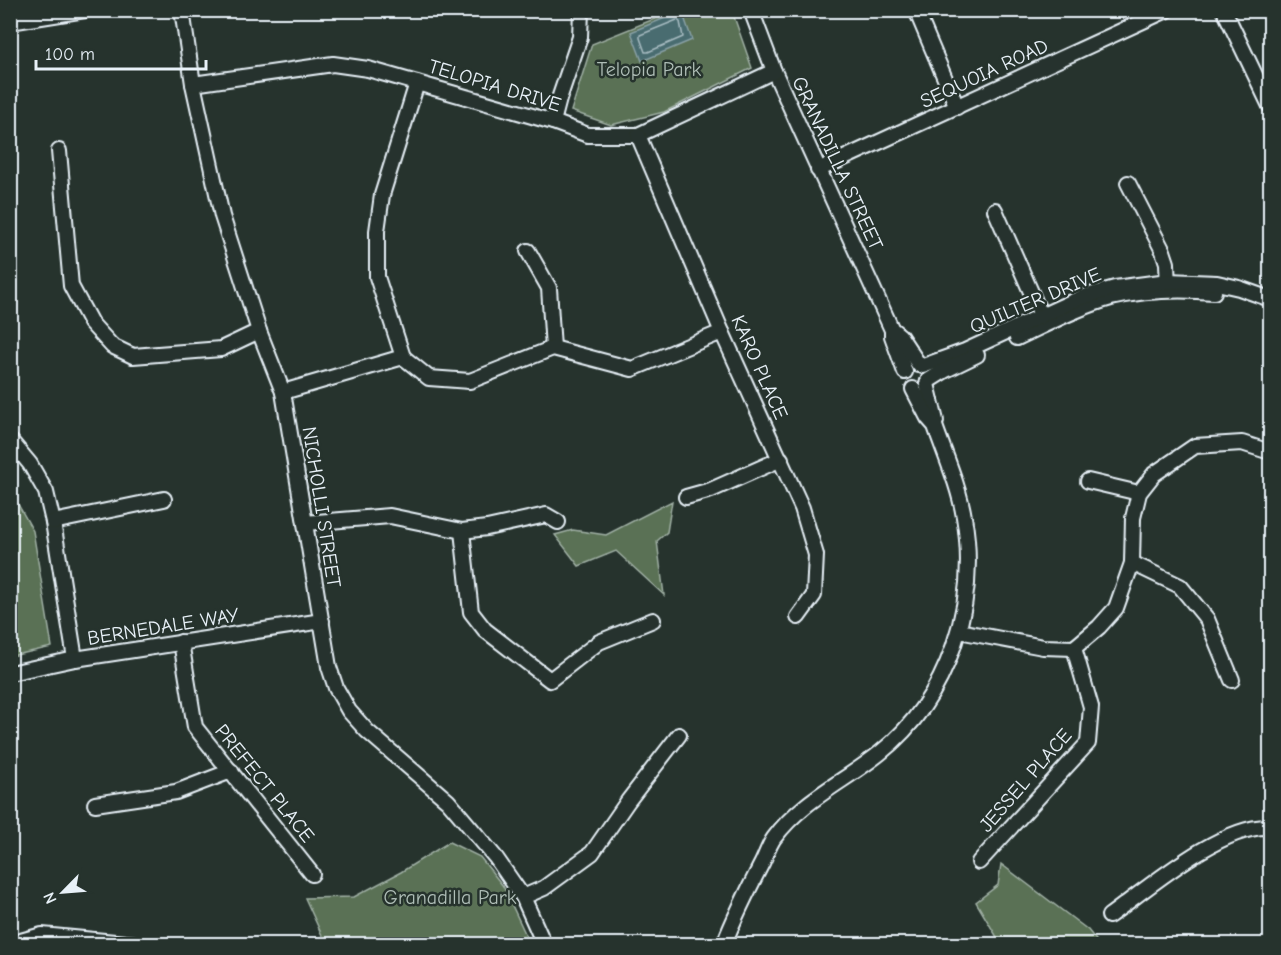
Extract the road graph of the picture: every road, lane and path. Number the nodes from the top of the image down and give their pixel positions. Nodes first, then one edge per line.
1 (85, 10) edge
2 (182, 10) edge
3 (581, 10) edge
4 (751, 10) edge
5 (916, 10) edge
6 (1167, 10) edge
7 (1224, 10) edge
8 (10, 22) edge
9 (774, 71) junction
10 (417, 82) junction
11 (193, 84) junction
12 (1270, 106) edge
13 (957, 107) junction
14 (553, 122) junction
15 (638, 135) junction
16 (59, 151) dead end
17 (818, 171) junction
18 (1128, 183) dead end
19 (995, 210) dead end
20 (528, 251) dead end
21 (1168, 286) junction
22 (1270, 299) edge
23 (1270, 308) edge
24 (1044, 320) junction
25 (892, 330) junction
26 (259, 331) junction
27 (722, 332) junction
28 (553, 348) junction
29 (403, 357) junction
30 (921, 365) junction
31 (905, 372) junction
32 (928, 382) junction
33 (913, 389) junction
34 (283, 392) junction
35 (935, 426) junction
36 (10, 440) edge
37 (1270, 452) edge
38 (781, 459) junction
39 (1088, 481) dead end
40 (1139, 493) junction
41 (686, 497) dead end
42 (164, 499) dead end
43 (53, 522) junction
44 (558, 522) dead end
45 (305, 524) junction
46 (462, 531) junction
47 (1132, 563) junction
48 (798, 617) dead end
49 (653, 620) dead end
50 (322, 621) junction
51 (959, 631) junction
52 (181, 642) junction
53 (1074, 648) junction
54 (75, 659) junction
55 (10, 673) edge
56 (1232, 680) dead end
57 (679, 735) dead end
58 (231, 771) junction
59 (95, 804) dead end
60 (1270, 827) edge
61 (979, 862) dead end
62 (312, 874) dead end
63 (523, 897) junction
64 (1109, 916) dead end
65 (10, 944) edge
66 (136, 945) edge
67 (544, 945) edge
68 (724, 945) edge

1 - 8 street
2 - 11 street, NICHOLLI STREET
3 - 14 street
4 - 9 street, GRANADILLA STREET
5 - 13 street
6 - 13 street, SEQUOIA ROAD
7 - 12 street
9 - 15 street, TELOPIA DRIVE
9 - 17 street, GRANADILLA STREET
10 - 11 street, TELOPIA DRIVE
10 - 14 street, TELOPIA DRIVE
10 - 29 street
11 - 26 street, NICHOLLI STREET
13 - 17 street, SEQUOIA ROAD
14 - 15 street, TELOPIA DRIVE
15 - 27 street, KARO PLACE
16 - 26 street
17 - 25 street, GRANADILLA STREET
18 - 21 street
19 - 24 street
20 - 28 street
21 - 22 street, QUILTER DRIVE
21 - 23 street, QUILTER DRIVE
21 - 24 street, QUILTER DRIVE
24 - 30 street, QUILTER DRIVE
24 - 32 street, QUILTER DRIVE
25 - 30 street, GRANADILLA STREET
25 - 31 street, GRANADILLA STREET
26 - 34 street, NICHOLLI STREET
27 - 28 street
27 - 38 street, KARO PLACE
28 - 29 street
29 - 34 street
30 - 31 street
30 - 32 street
31 - 33 street
32 - 33 street
32 - 35 street
33 - 35 street
34 - 45 street, NICHOLLI STREET
35 - 51 street
36 - 43 street
37 - 40 street
38 - 41 street
38 - 48 street, KARO PLACE
39 - 40 street
40 - 47 street
42 - 43 street
43 - 54 street
44 - 46 street
45 - 46 street
45 - 50 street, NICHOLLI STREET
46 - 49 street
47 - 53 street
47 - 56 street
50 - 52 street, BERNEDALE WAY
50 - 63 street, NICHOLLI STREET
51 - 53 street
51 - 68 street
52 - 54 street, BERNEDALE WAY
52 - 58 street, PREFECT PLACE
53 - 61 street, JESSEL PLACE
54 - 55 street, BERNEDALE WAY
57 - 63 street
58 - 59 street
58 - 62 street, PREFECT PLACE
60 - 64 street
63 - 67 street, NICHOLLI STREET
65 - 66 street

